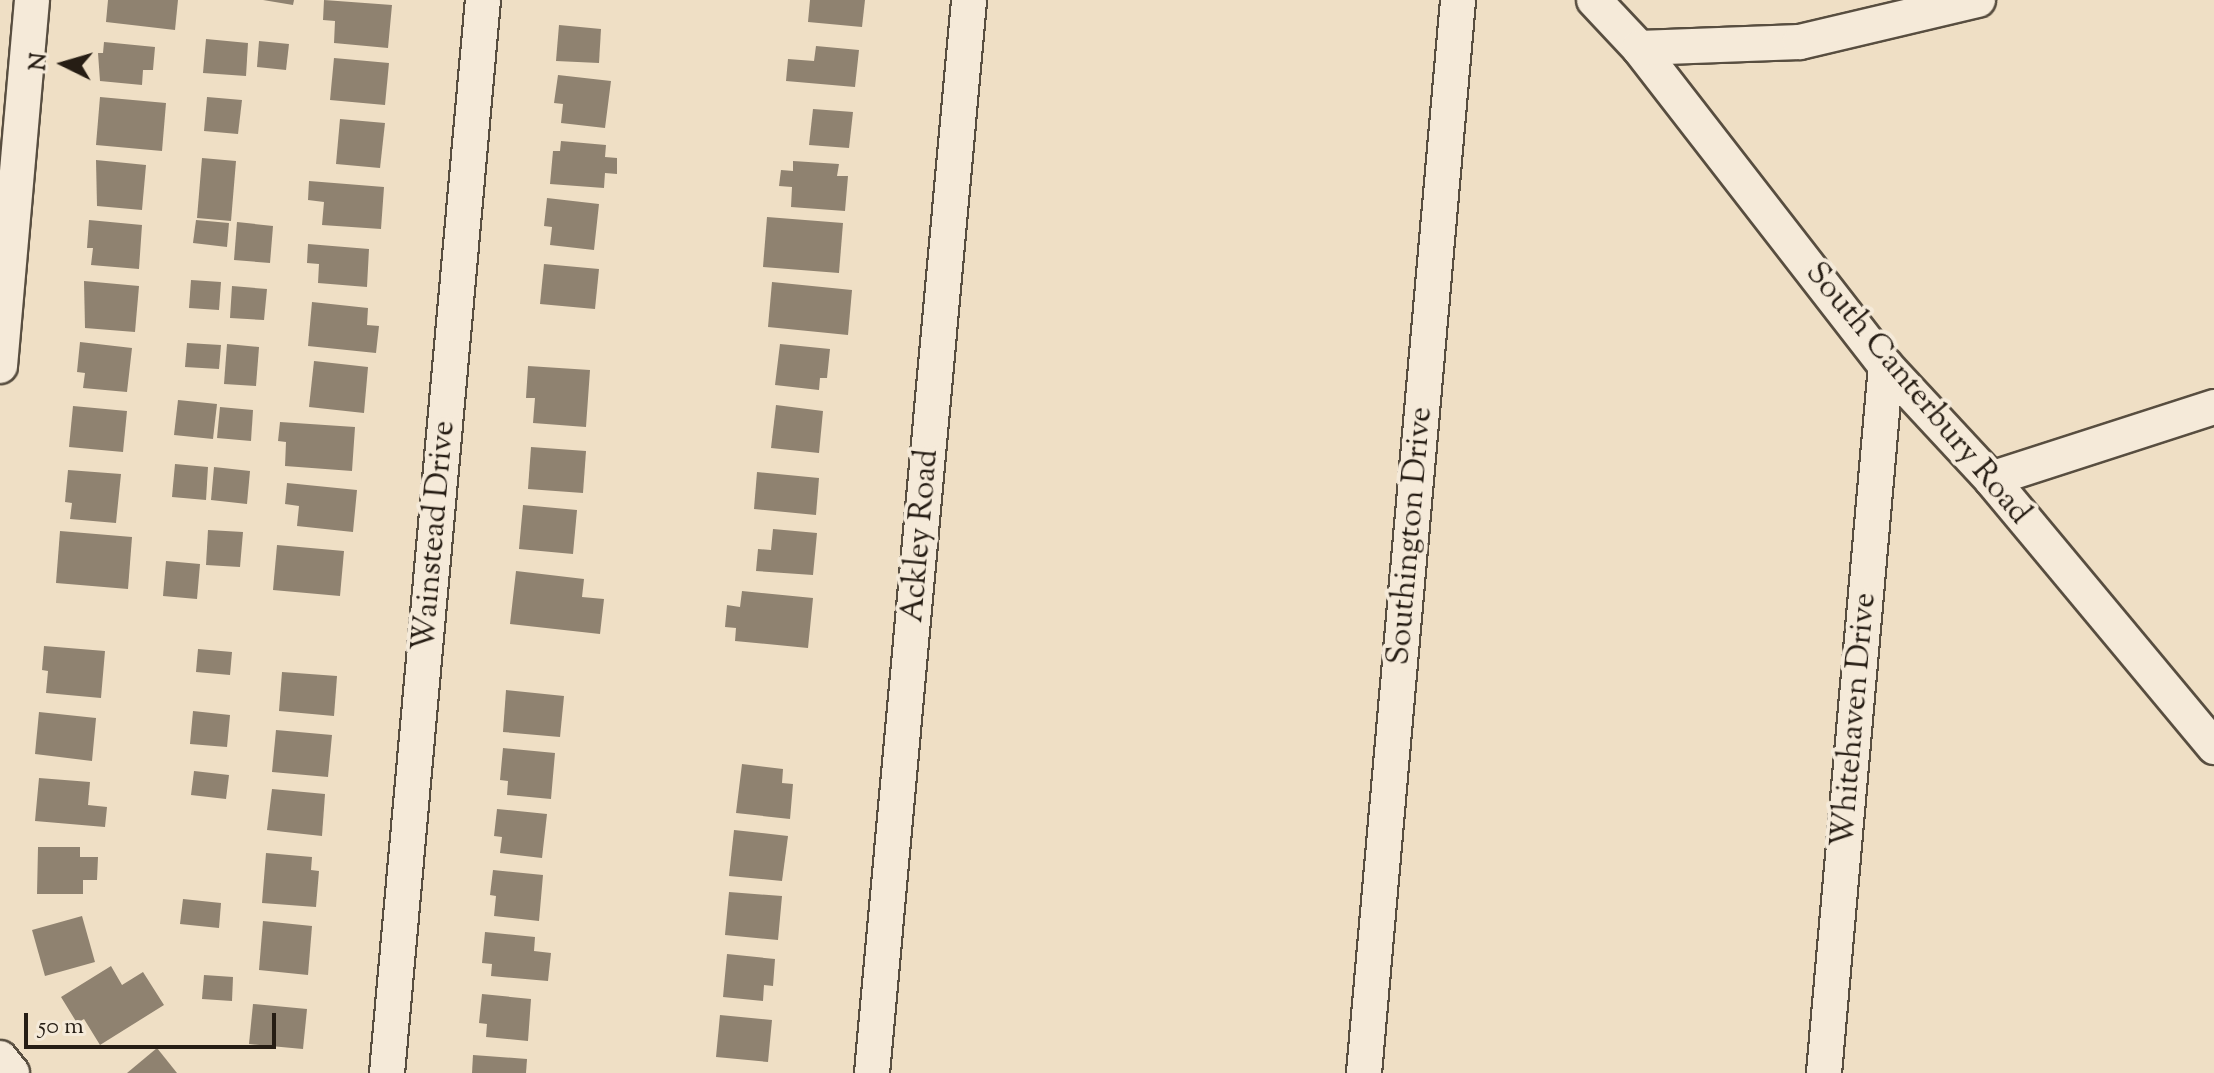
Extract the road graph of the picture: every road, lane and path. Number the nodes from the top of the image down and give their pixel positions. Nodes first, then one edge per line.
1 (32, 0) edge
2 (483, 0) edge
3 (969, 0) edge
4 (1458, 0) edge
5 (1594, 0) edge
6 (1978, 0) edge
7 (1639, 48) junction
8 (0, 366) edge
9 (1886, 366) junction
10 (2214, 407) edge
11 (1991, 479) junction
12 (2214, 747) edge
13 (0, 1058) edge
14 (12, 1073) edge
15 (387, 1073) edge
16 (872, 1073) edge
17 (1364, 1073) edge
18 (1824, 1073) edge

1 - 8 street
2 - 15 street, Wainstead Drive
3 - 16 street, Ackley Road
4 - 17 street, Southington Drive
5 - 7 street, South Canterbury Road
6 - 7 street
7 - 9 street, South Canterbury Road
9 - 11 street, South Canterbury Road
9 - 18 street, Whitehaven Drive
10 - 11 street
11 - 12 street, South Canterbury Road
13 - 14 street

